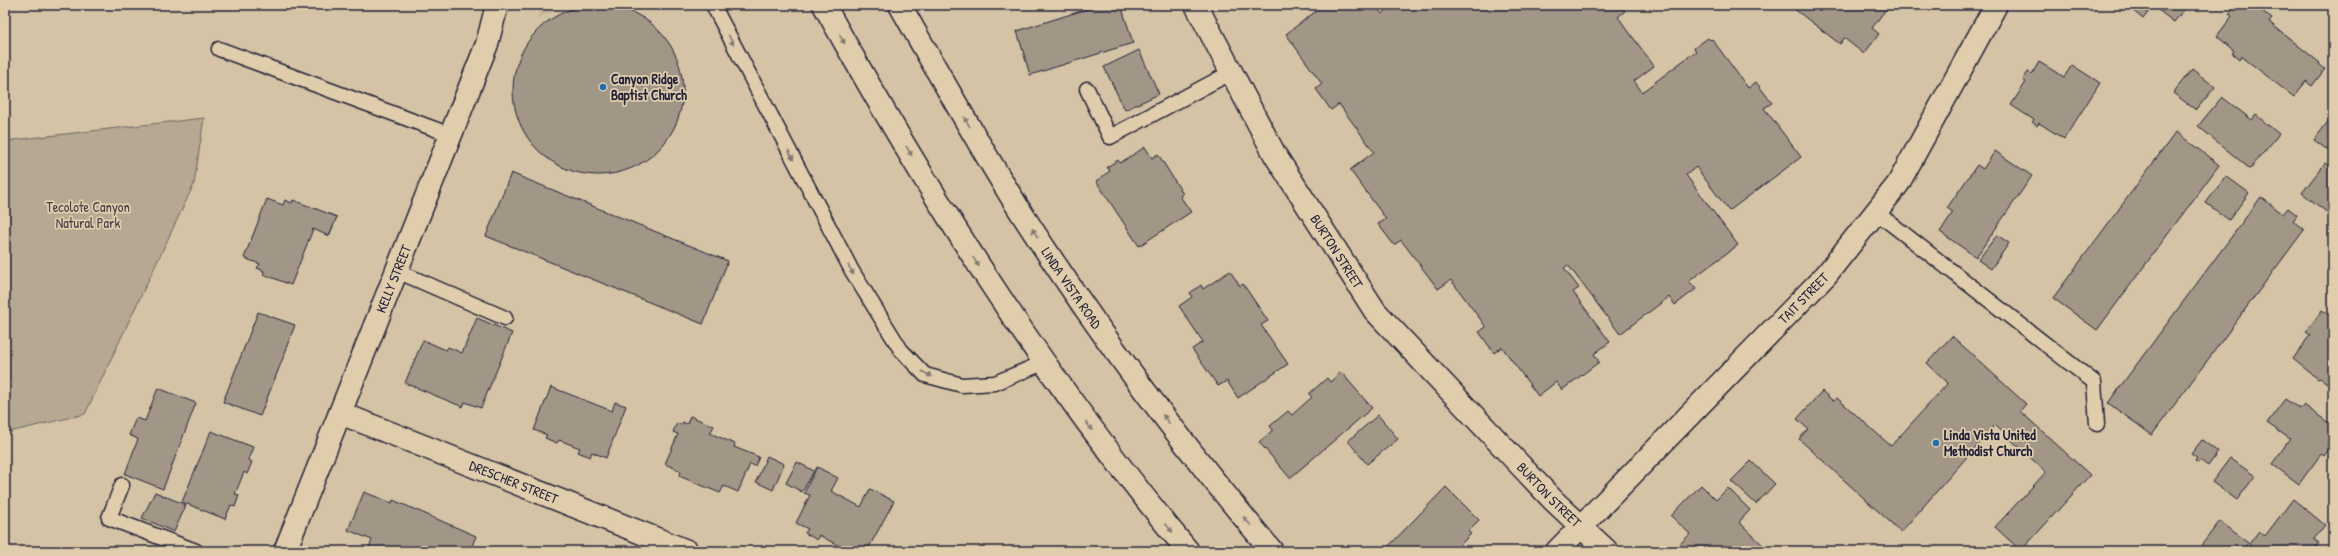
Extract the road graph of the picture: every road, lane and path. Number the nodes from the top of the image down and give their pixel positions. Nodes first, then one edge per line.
1 (497, 5) edge
2 (713, 5) edge
3 (824, 5) edge
4 (900, 5) edge
5 (1196, 5) edge
6 (1996, 5) edge
7 (219, 49) dead end
8 (1232, 72) junction
9 (1087, 89) dead end
10 (451, 135) junction
11 (1876, 212) junction
12 (397, 271) junction
13 (505, 318) dead end
14 (1043, 363) junction
15 (340, 413) junction
16 (2097, 424) dead end
17 (122, 485) dead end
18 (1580, 527) junction
19 (196, 551) edge
20 (285, 551) edge
21 (687, 551) edge
22 (1188, 551) edge
23 (1272, 551) edge
24 (1557, 551) edge
25 (1607, 551) edge

1 - 10 street, KELLY STREET
2 -> 14 lane
3 -> 14 street
23 -> 4 street, LINDA VISTA ROAD
5 - 8 street, BURTON STREET
6 - 11 street, TAIT STREET
7 - 10 lane
8 - 9 lane
8 - 18 street, BURTON STREET
10 - 12 street, KELLY STREET
11 - 16 lane
11 - 18 street, TAIT STREET
12 - 13 lane
12 - 15 street, KELLY STREET
14 -> 22 street
15 - 20 street, KELLY STREET
15 - 21 street, DRESCHER STREET
17 - 19 lane
18 - 24 street, TAIT STREET
18 - 25 street, BURTON STREET

